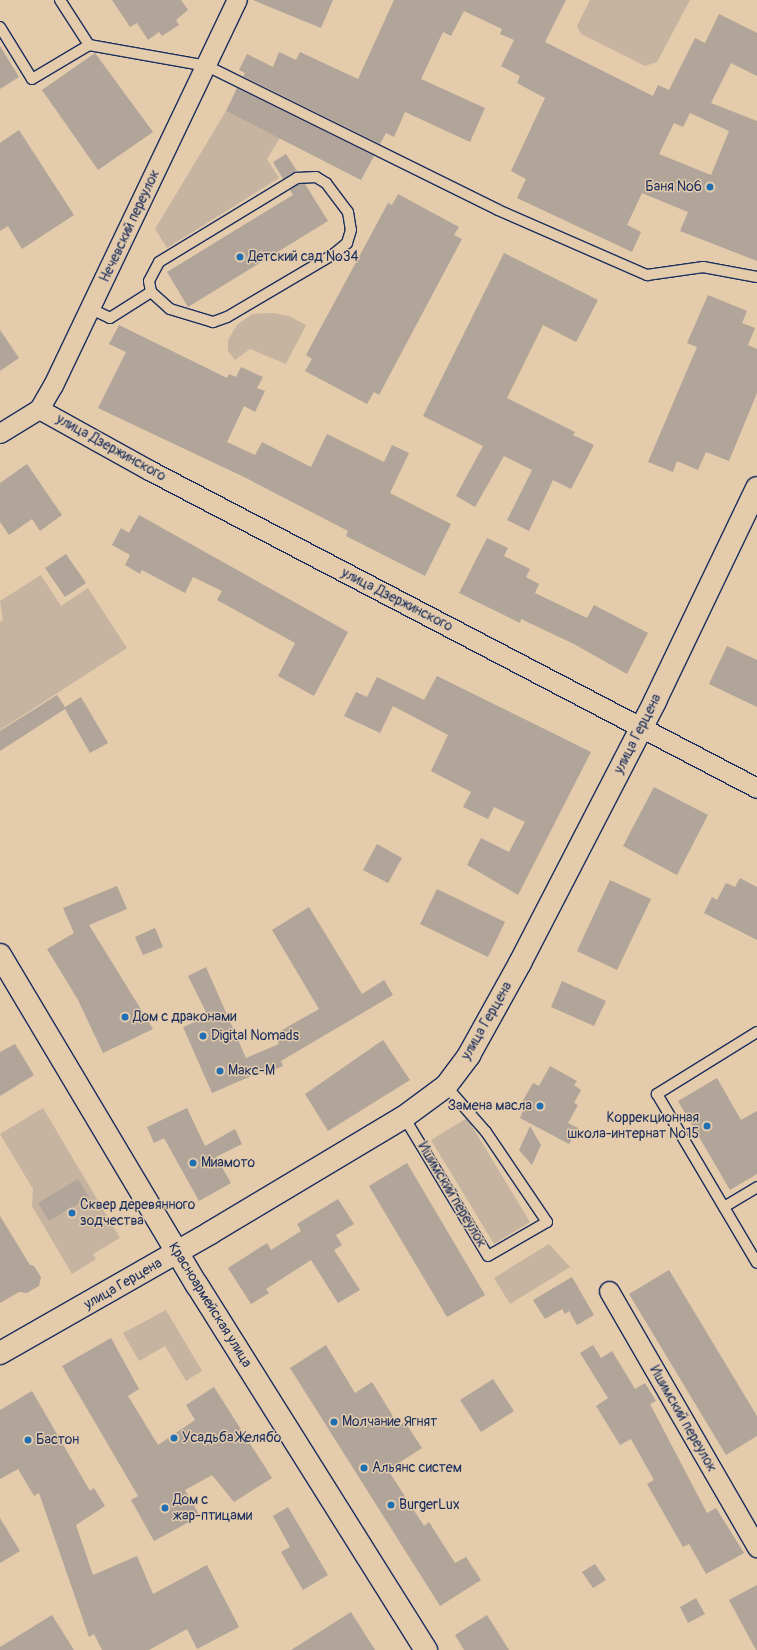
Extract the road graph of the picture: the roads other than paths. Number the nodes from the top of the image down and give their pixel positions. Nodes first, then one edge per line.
1 (60, 0) edge
2 (237, 0) edge
3 (0, 27) edge
4 (89, 44) junction
5 (207, 66) junction
6 (757, 276) edge
7 (151, 292) junction
8 (91, 309) junction
9 (39, 409) junction
10 (0, 433) edge
11 (757, 488) edge
12 (641, 728) junction
13 (757, 788) edge
14 (0, 955) edge
15 (757, 1032) edge
16 (446, 1086) junction
17 (404, 1117) junction
18 (757, 1187) edge
19 (724, 1207) junction
20 (177, 1253) junction
21 (757, 1263) edge
22 (608, 1291) dead end
23 (0, 1353) edge
24 (757, 1547) edge
25 (426, 1650) edge

1 - 4 lane
2 - 5 street, Нечевский переулок
3 - 4 lane
4 - 5 lane
5 - 6 lane
5 - 8 street, Нечевский переулок
7 - 7 lane
7 - 8 lane
8 - 9 street, Нечевский переулок
9 - 10 street
9 - 12 street, улица Дзержинского
11 - 12 street, улица Герцена
12 - 13 street, улица Дзержинского
12 - 16 street, улица Герцена
14 - 20 street, Красноармейская улица
15 - 19 lane
16 - 17 street, улица Герцена
16 - 17 lane, Ишимский переулок
17 - 20 street, улица Герцена
18 - 19 lane
19 - 21 lane
20 - 23 street, улица Герцена
20 - 25 street, Красноармейская улица
22 - 24 street, Ишимский переулок

